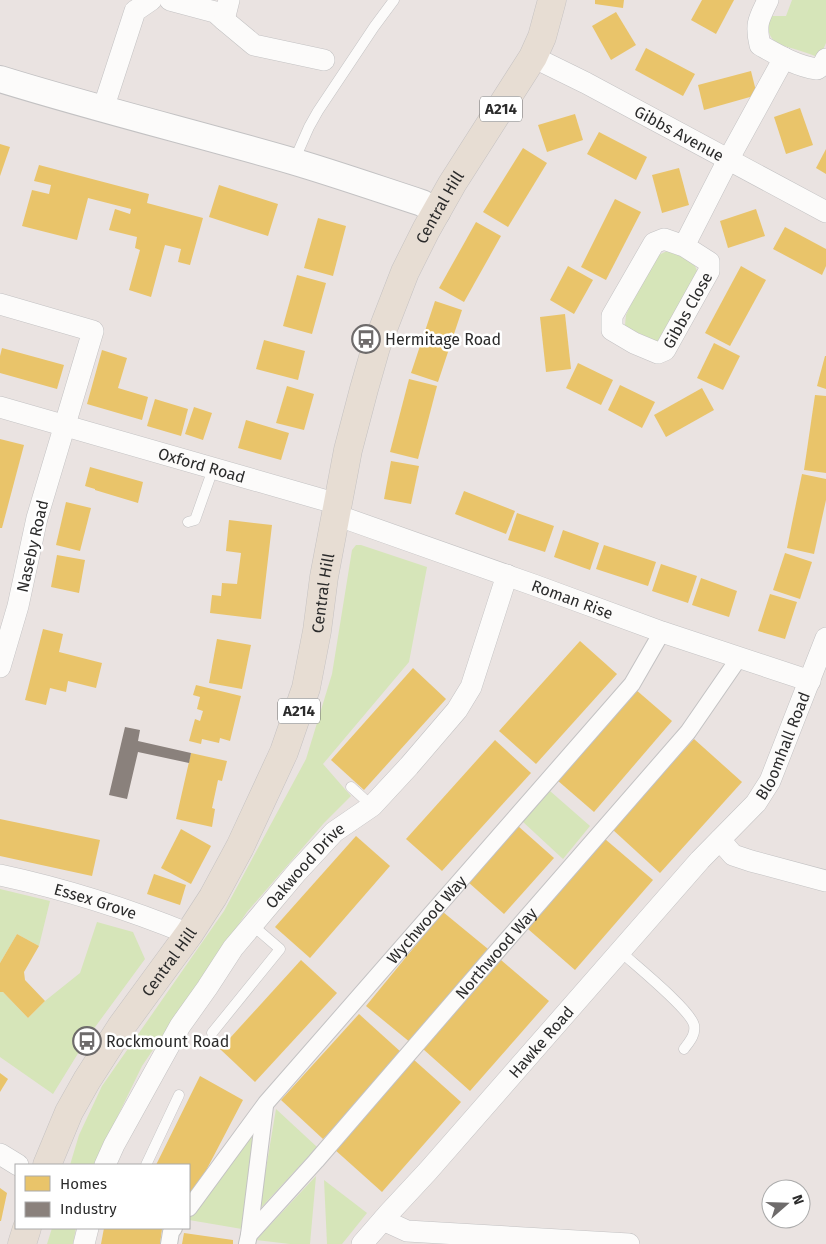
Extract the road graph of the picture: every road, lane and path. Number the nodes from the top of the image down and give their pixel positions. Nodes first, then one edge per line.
1 (151, 0) edge
2 (170, 0) edge
3 (394, 0) edge
4 (552, 0) edge
5 (768, 0) edge
6 (226, 10) edge
7 (533, 56) junction
8 (784, 58) junction
9 (826, 59) edge
10 (324, 60) dead end
11 (0, 79) edge
12 (102, 109) junction
13 (728, 160) junction
14 (293, 162) junction
15 (436, 212) junction
16 (826, 212) edge
17 (684, 246) junction
18 (0, 304) edge
19 (0, 407) edge
20 (64, 426) junction
21 (213, 469) junction
22 (337, 510) junction
23 (188, 522) dead end
24 (507, 575) junction
25 (662, 632) junction
26 (826, 638) edge
27 (739, 658) junction
28 (0, 667) edge
29 (810, 681) junction
30 (351, 787) dead end
31 (372, 806) junction
32 (720, 840) junction
33 (0, 875) edge
34 (826, 881) edge
35 (251, 924) junction
36 (189, 934) junction
37 (620, 952) junction
38 (212, 1033) dead end
39 (684, 1049) dead end
40 (179, 1095) dead end
41 (266, 1103) junction
42 (0, 1154) edge
43 (16, 1164) edge
44 (47, 1164) edge
45 (106, 1164) edge
46 (146, 1164) edge
47 (190, 1207) edge
48 (383, 1220) junction
49 (27, 1229) edge
50 (88, 1229) edge
51 (173, 1229) edge
52 (248, 1240) edge
53 (514, 1241) edge
54 (22, 1244) edge
55 (84, 1244) edge
56 (169, 1244) edge
57 (362, 1244) edge
58 (629, 1244) edge

1 - 12 street
2 - 6 street
3 - 14 lane
4 - 7 main road, Central Hill / A214
5 - 8 street
6 - 10 street
7 - 13 street, Gibbs Avenue
7 - 15 main road, Central Hill / A214
8 - 9 street
8 - 13 street
11 - 12 street
12 - 14 street
13 - 16 street, Gibbs Avenue
13 - 17 street
14 - 15 street
15 - 22 main road, Central Hill / A214
17 - 17 street, Gibbs Close
18 - 20 street
19 - 20 street, Oxford Road
20 - 21 street, Oxford Road
20 - 28 street, Naseby Road
21 - 22 street, Oxford Road
21 - 23 lane
22 - 24 street, Roman Rise
22 - 36 main road, Central Hill / A214
24 - 25 street, Roman Rise
24 - 31 street, Oakwood Drive
25 - 27 street, Roman Rise
25 - 41 street, Wychwood Way
26 - 29 street, Bloomhall Road
27 - 29 street, Roman Rise
27 - 52 street, Northwood Way
29 - 32 street, Bloomhall Road
30 - 31 lane
31 - 35 street, Oakwood Drive
32 - 34 street
32 - 37 street, Hawke Road
33 - 36 street, Essex Grove
35 - 38 lane
35 - 45 street, Oakwood Drive
36 - 44 main road, Central Hill / A214
37 - 39 lane
37 - 48 street, Hawke Road
40 - 46 lane
41 - 47 street, Wychwood Way
41 - 52 street
42 - 43 street
48 - 53 street
48 - 57 street, Hawke Road
49 - 54 main road
50 - 55 street
51 - 56 street
53 - 58 street

